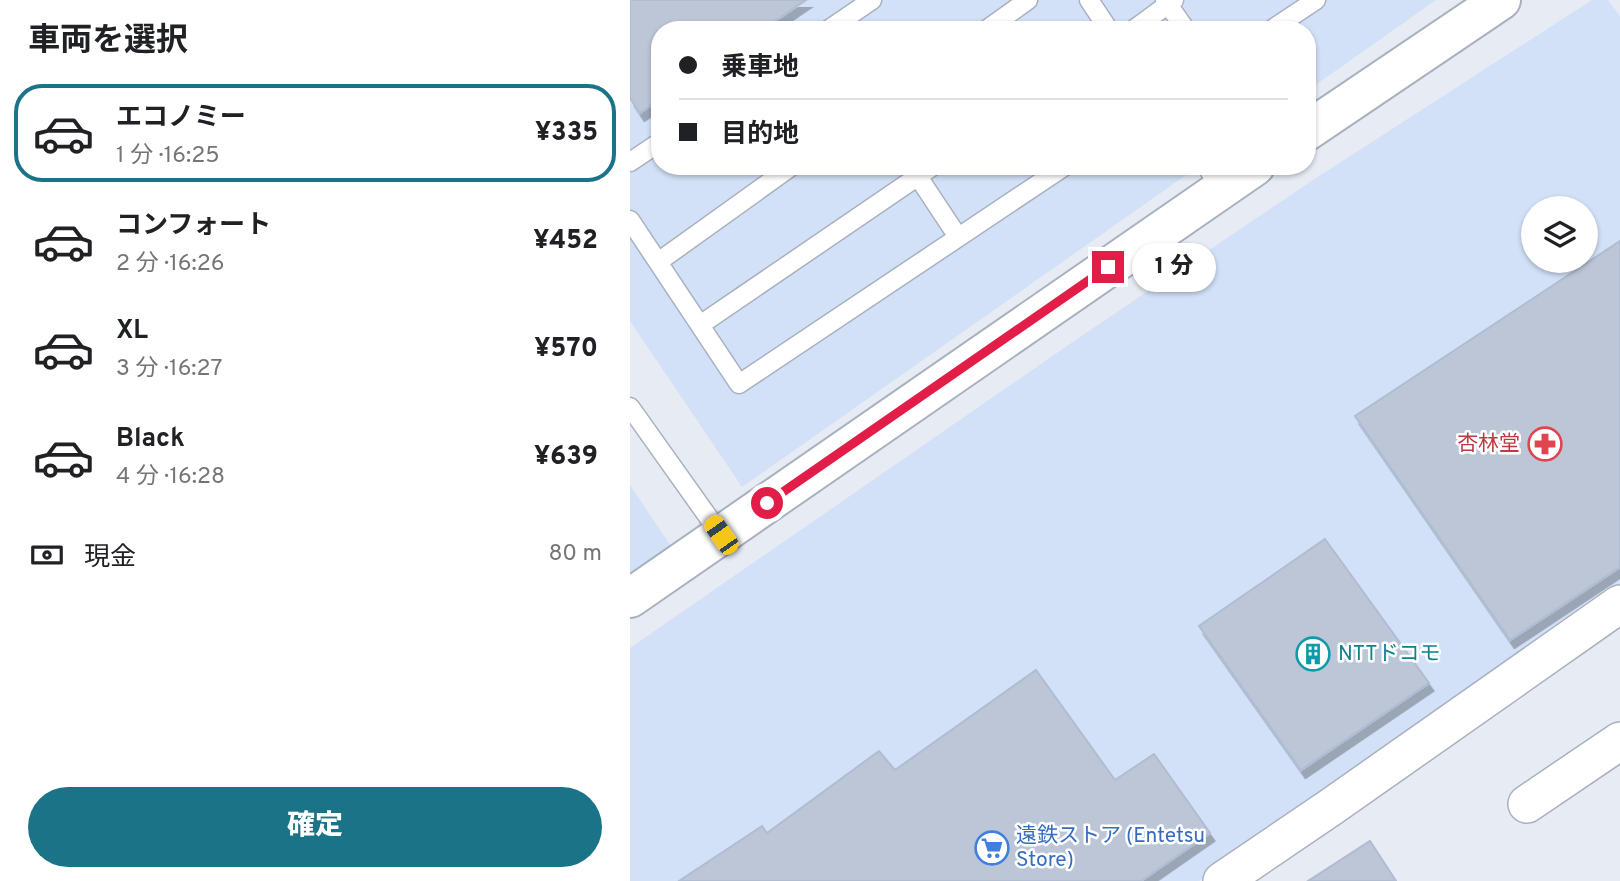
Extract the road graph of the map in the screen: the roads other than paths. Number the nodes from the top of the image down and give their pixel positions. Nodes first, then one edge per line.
1 (873, 0) edge
2 (1028, 0) edge
3 (1088, 0) edge
4 (1316, 0) edge
5 (1501, 0) edge
6 (1169, 2) edge
7 (842, 21) edge
8 (999, 21) edge
9 (1103, 21) edge
10 (1145, 21) edge
11 (1181, 21) edge
12 (1284, 21) edge
13 (1316, 125) edge
14 (651, 148) edge
15 (630, 162) edge
16 (779, 175) edge
17 (914, 175) edge
18 (924, 175) edge
19 (1051, 175) edge
20 (1214, 177) edge
21 (630, 220) edge
22 (958, 237) junction
23 (658, 262) junction
24 (700, 325) junction
25 (630, 407) edge
26 (721, 535) junction
27 (630, 598) edge
28 (1620, 604) edge
29 (1620, 741) edge
30 (1527, 804) dead end
31 (1222, 881) edge

1 - 7 lane
2 - 8 lane
3 - 9 lane
4 - 12 lane
5 - 13 street
6 - 10 lane
6 - 11 lane
14 - 15 lane
16 - 23 lane
17 - 24 lane
18 - 22 lane
19 - 22 lane
20 - 26 street
21 - 23 lane
22 - 24 lane
23 - 24 lane
25 - 26 lane
26 - 27 street
28 - 31 street
29 - 30 street

